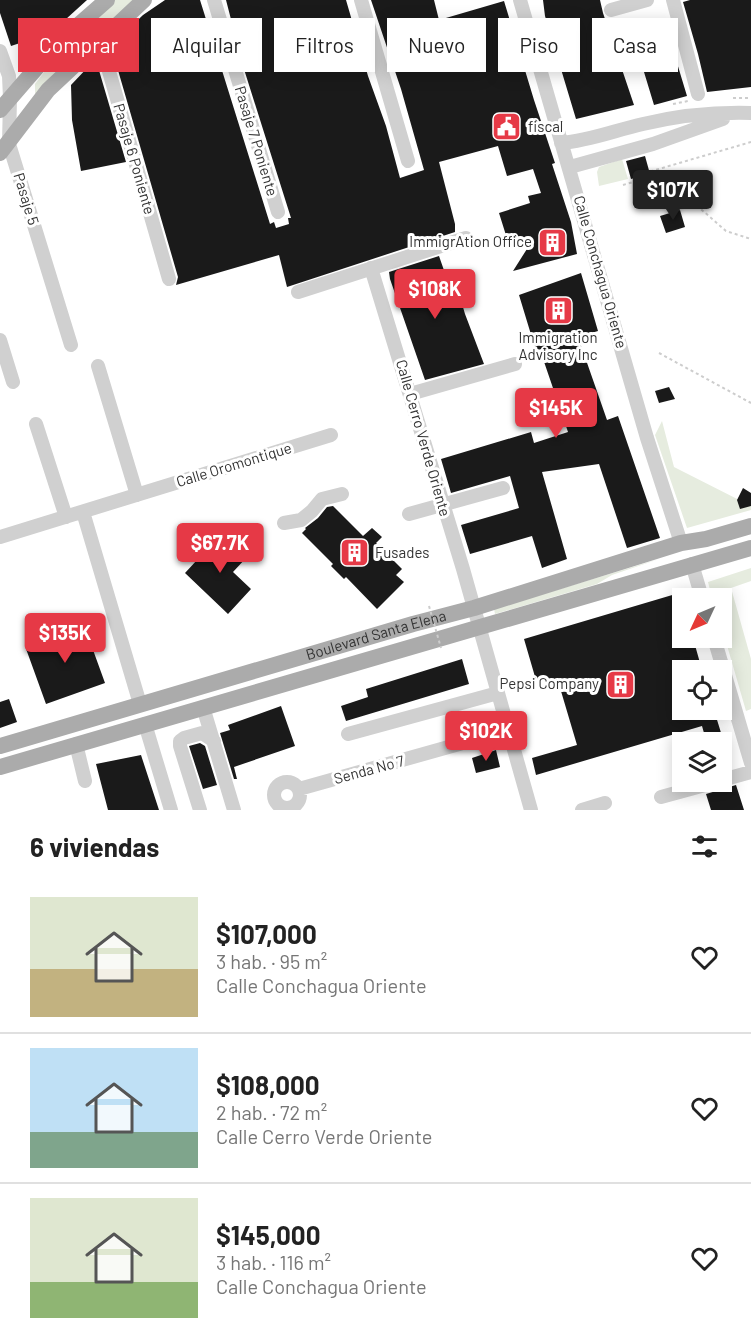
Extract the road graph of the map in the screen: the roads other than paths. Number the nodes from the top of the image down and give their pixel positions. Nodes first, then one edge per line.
1 (107, 0) edge
2 (144, 0) edge
3 (214, 0) edge
4 (361, 0) edge
5 (520, 0) edge
6 (647, 0) edge
7 (673, 0) edge
8 (611, 10) dead end
9 (124, 18) edge
10 (0, 51) edge
11 (67, 72) edge
12 (109, 72) edge
13 (698, 94) dead end
14 (5, 104) edge
15 (745, 113) edge
16 (561, 143) junction
17 (4, 148) edge
18 (408, 161) dead end
19 (570, 167) junction
20 (278, 212) dead end
21 (466, 238) dead end
22 (371, 268) junction
23 (169, 279) dead end
24 (298, 292) dead end
25 (0, 339) edge
26 (71, 345) dead end
27 (515, 364) dead end
28 (98, 366) dead end
29 (14, 382) dead end
30 (410, 394) junction
31 (36, 424) dead end
32 (331, 435) dead end
33 (503, 488) dead end
34 (342, 494) dead end
35 (137, 495) junction
36 (442, 506) junction
37 (83, 512) junction
38 (409, 514) dead end
39 (66, 517) junction
40 (284, 523) dead end
41 (751, 526) edge
42 (751, 533) edge
43 (0, 537) edge
44 (681, 543) junction
45 (751, 548) edge
46 (692, 564) junction
47 (699, 588) edge
48 (597, 592) junction
49 (474, 608) junction
50 (479, 628) junction
51 (717, 648) edge
52 (498, 693) junction
53 (141, 704) junction
54 (203, 707) junction
55 (145, 724) junction
56 (509, 730) junction
57 (348, 734) dead end
58 (214, 741) junction
59 (76, 744) junction
60 (0, 746) edge
61 (751, 763) edge
62 (0, 767) edge
63 (751, 772) edge
64 (732, 777) edge
65 (85, 781) dead end
66 (298, 789) dead end
67 (679, 792) edge
68 (661, 797) dead end
69 (605, 803) dead end
70 (171, 810) edge
71 (200, 810) edge
72 (234, 810) edge
73 (531, 810) edge
74 (582, 810) edge

1 - 14 main road
2 - 9 main road
3 - 20 street, Pasaje 7 Poniente
4 - 18 street
5 - 16 street, Calle Conchagua Oriente
6 - 8 street
7 - 13 street
10 - 14 street, Pasaje 5
11 - 17 main road
12 - 23 street, Pasaje 6 Poniente
14 - 17 street, Pasaje 5
15 - 16 street
15 - 19 street
16 - 19 street, Calle Conchagua Oriente
17 - 26 street, Pasaje 5
19 - 44 street, Calle Conchagua Oriente
21 - 22 street
22 - 24 street
22 - 30 street, Calle Cerro Verde Oriente
25 - 29 street
27 - 30 street
28 - 35 street
30 - 36 street, Calle Cerro Verde Oriente
31 - 39 street
32 - 35 street, Calle Oromontique
33 - 36 street
34 - 40 street
35 - 37 street, Calle Oromontique
36 - 38 street
36 - 49 street, Calle Cerro Verde Oriente
37 - 39 street, Calle Oromontique
37 - 53 street
39 - 43 street, Calle Oromontique
41 - 44 main road, Boulevard Santa Elena
42 - 46 main road
44 - 48 main road
44 - 49 main road, Boulevard Santa Elena
45 - 46 main road, Boulevard Santa Elena
46 - 47 street
46 - 48 main road, Boulevard Santa Elena
48 - 50 main road, Boulevard Santa Elena
49 - 50 street, Calle Cerro Verde Oriente
49 - 53 main road, Boulevard Santa Elena
50 - 52 street, Calle Cerro Verde Oriente
50 - 54 main road, Boulevard Santa Elena
51 - 61 street
52 - 56 street, Calle Cerro Verde Oriente
52 - 57 street
53 - 60 main road, Boulevard Santa Elena
54 - 55 main road, Boulevard Santa Elena
54 - 58 street
55 - 59 main road, Boulevard Santa Elena
55 - 70 street
56 - 66 street, Senda No 7
56 - 73 street, Calle Cerro Verde Oriente
58 - 71 street
58 - 72 street
59 - 62 main road, Boulevard Santa Elena
59 - 65 street
63 - 64 street
67 - 68 street
69 - 74 street

